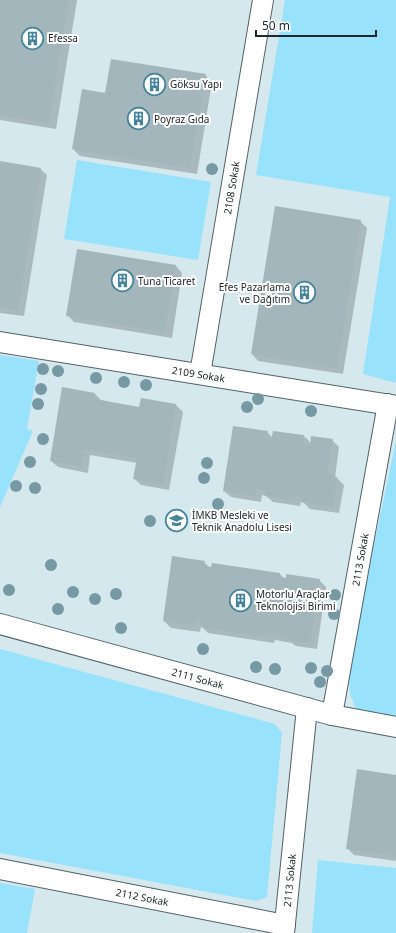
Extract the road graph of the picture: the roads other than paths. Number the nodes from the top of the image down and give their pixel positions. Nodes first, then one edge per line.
1 (263, 0) edge
2 (0, 342) edge
3 (200, 374) junction
4 (392, 405) edge
5 (0, 624) edge
6 (307, 708) junction
7 (332, 715) junction
8 (396, 727) edge
9 (0, 869) edge
10 (284, 929) edge

1 - 3 street, 2108 Sokak
2 - 3 street, 2109 Sokak
3 - 4 street, 2109 Sokak
4 - 7 street, 2113 Sokak
5 - 6 street, 2111 Sokak
6 - 7 street, 2111 Sokak
6 - 10 street, 2113 Sokak
7 - 8 street, 2111 Sokak
9 - 10 street, 2112 Sokak

